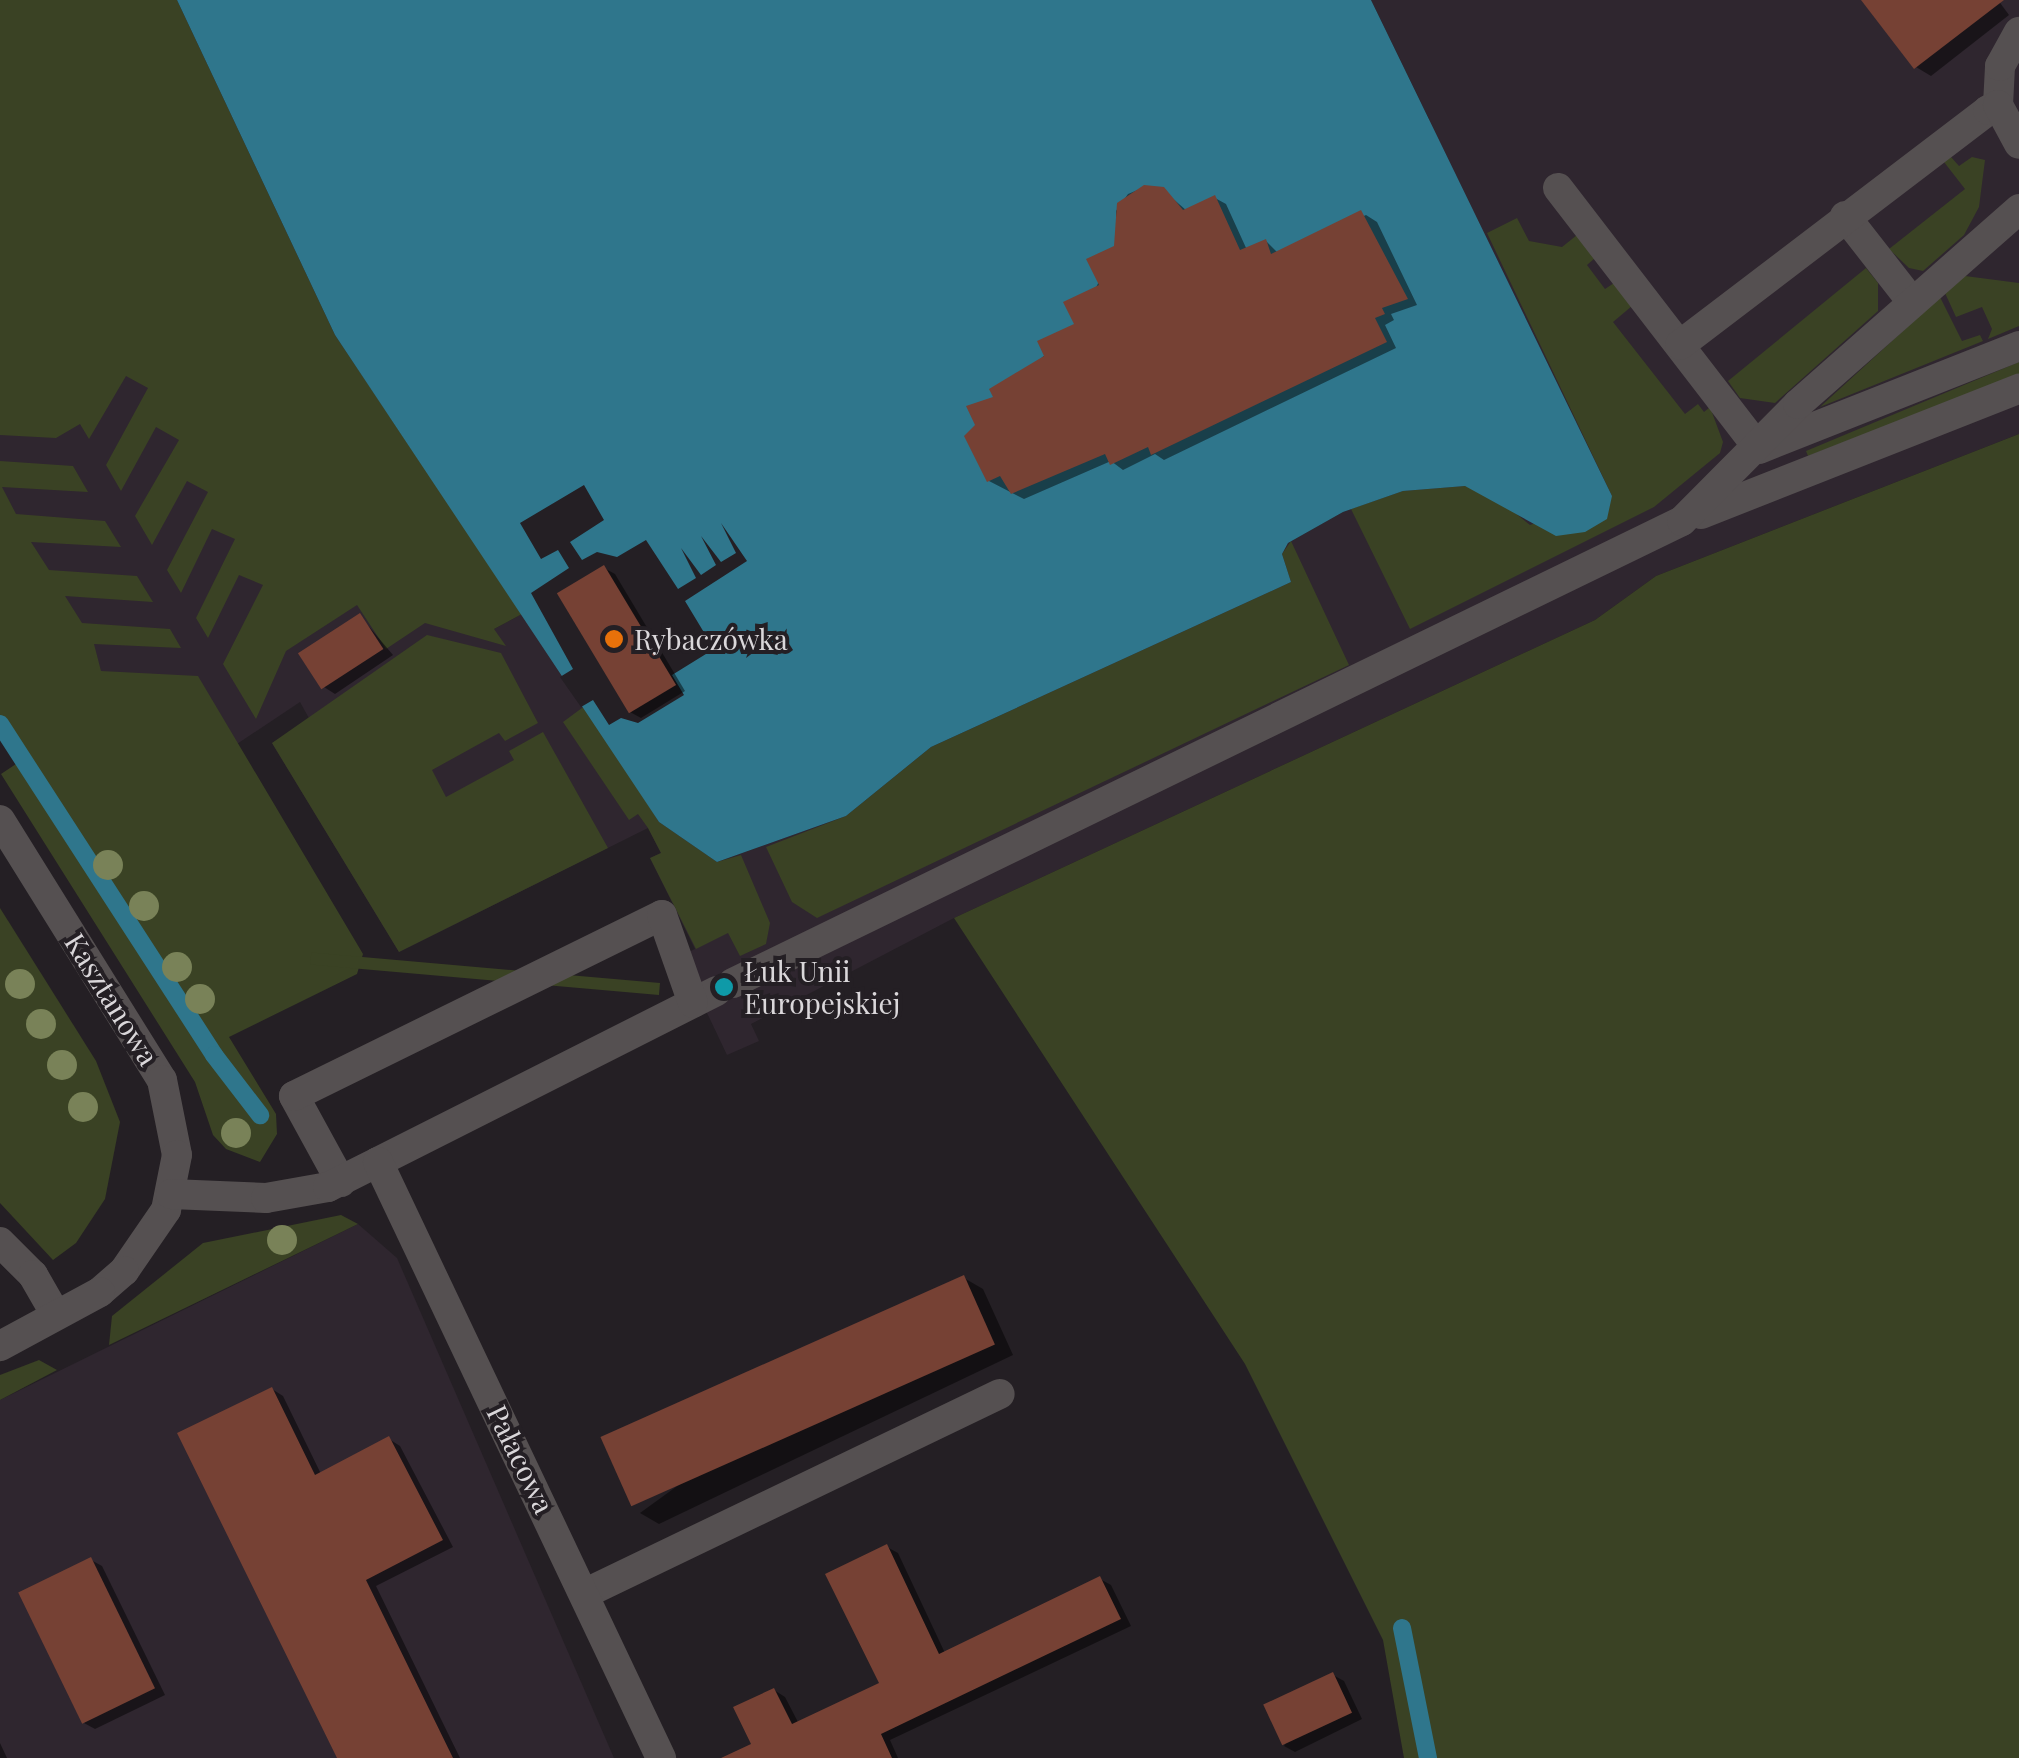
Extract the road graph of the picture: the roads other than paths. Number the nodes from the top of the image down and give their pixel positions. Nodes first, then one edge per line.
1 (2019, 32) edge
2 (1998, 105) junction
3 (2019, 144) edge
4 (1558, 188) dead end
5 (2019, 209) edge
6 (1845, 216) junction
7 (1913, 303) junction
8 (1680, 345) junction
9 (2019, 346) edge
10 (2019, 389) edge
11 (1760, 449) junction
12 (1682, 521) junction
13 (0, 820) edge
14 (714, 992) junction
15 (378, 1162) junction
16 (340, 1182) junction
17 (171, 1194) junction
18 (0, 1242) edge
19 (56, 1316) junction
20 (0, 1346) edge
21 (1000, 1394) dead end
22 (586, 1593) junction
23 (661, 1758) edge

1 - 2 street
2 - 3 street
2 - 6 street
4 - 8 street
5 - 7 street
6 - 7 street
6 - 8 street
7 - 11 street
8 - 11 street
9 - 11 street
10 - 12 street
11 - 12 street
12 - 14 street
13 - 17 street, Kasztanowa
14 - 15 street
14 - 16 street
15 - 16 street
15 - 22 street, Pałacowa
16 - 17 street
17 - 19 street, Kasztanowa
18 - 19 street
19 - 20 street, Kasztanowa
21 - 22 street
22 - 23 street, Pałacowa

